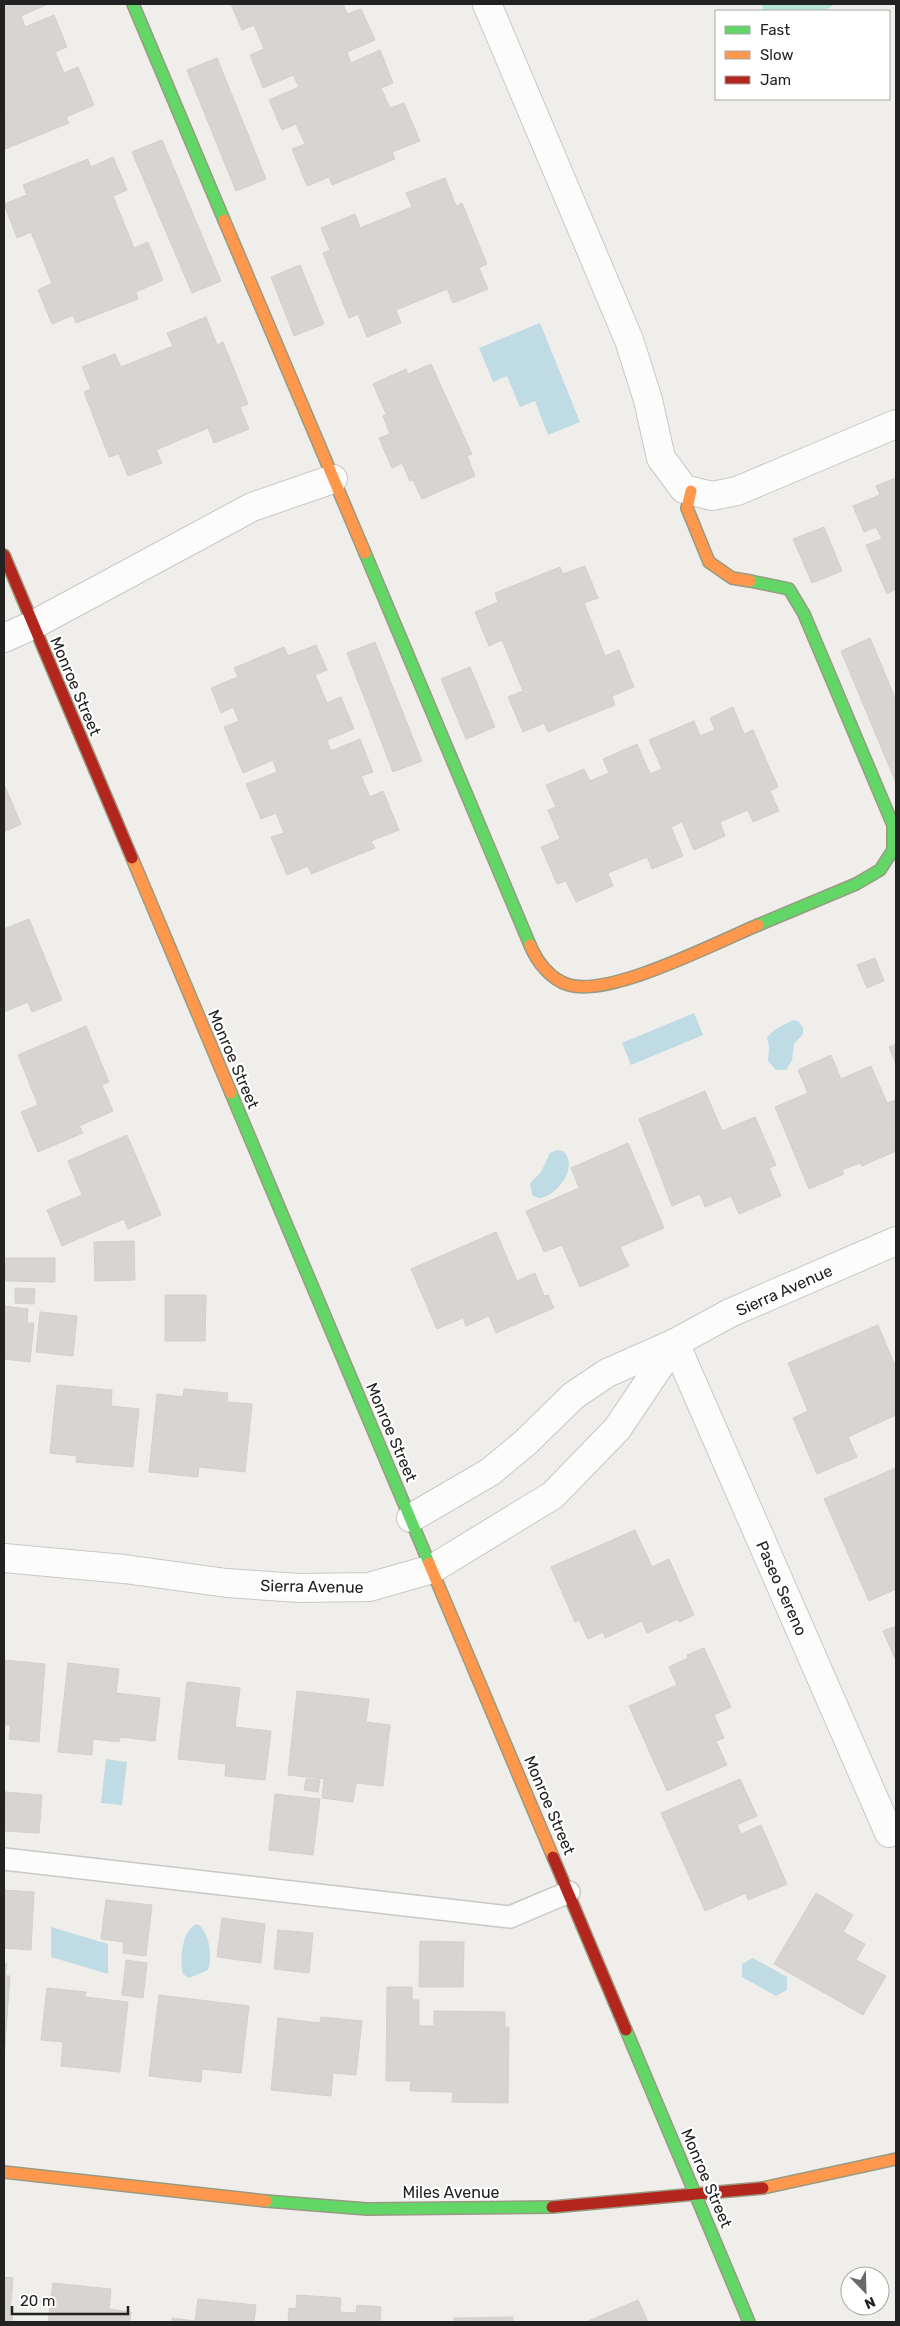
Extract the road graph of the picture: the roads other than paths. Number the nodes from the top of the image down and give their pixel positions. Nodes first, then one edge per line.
1 (133, 4) edge
2 (488, 4) edge
3 (896, 424) edge
4 (333, 479) junction
5 (691, 491) junction
6 (4, 555) edge
7 (33, 625) junction
8 (4, 638) edge
9 (896, 1241) edge
10 (675, 1343) junction
11 (411, 1518) junction
12 (4, 1558) edge
13 (432, 1569) junction
14 (893, 1832) edge
15 (4, 1859) edge
16 (569, 1892) junction
17 (896, 2159) edge
18 (4, 2172) edge
19 (697, 2196) junction
20 (749, 2322) edge

1 - 4 street
2 - 5 street
3 - 5 street
4 - 5 street
4 - 7 street
6 - 7 street, Monroe Street
7 - 8 street
7 - 11 street, Monroe Street
9 - 10 street, Sierra Avenue
10 - 11 street, Sierra Avenue
10 - 13 street, Sierra Avenue
10 - 14 street, Paseo Sereno
11 - 13 street, Monroe Street
12 - 13 street, Sierra Avenue
13 - 16 street, Monroe Street
15 - 16 lane
16 - 19 street, Monroe Street
17 - 19 street, Miles Avenue
18 - 19 street, Miles Avenue
19 - 20 street, Monroe Street

